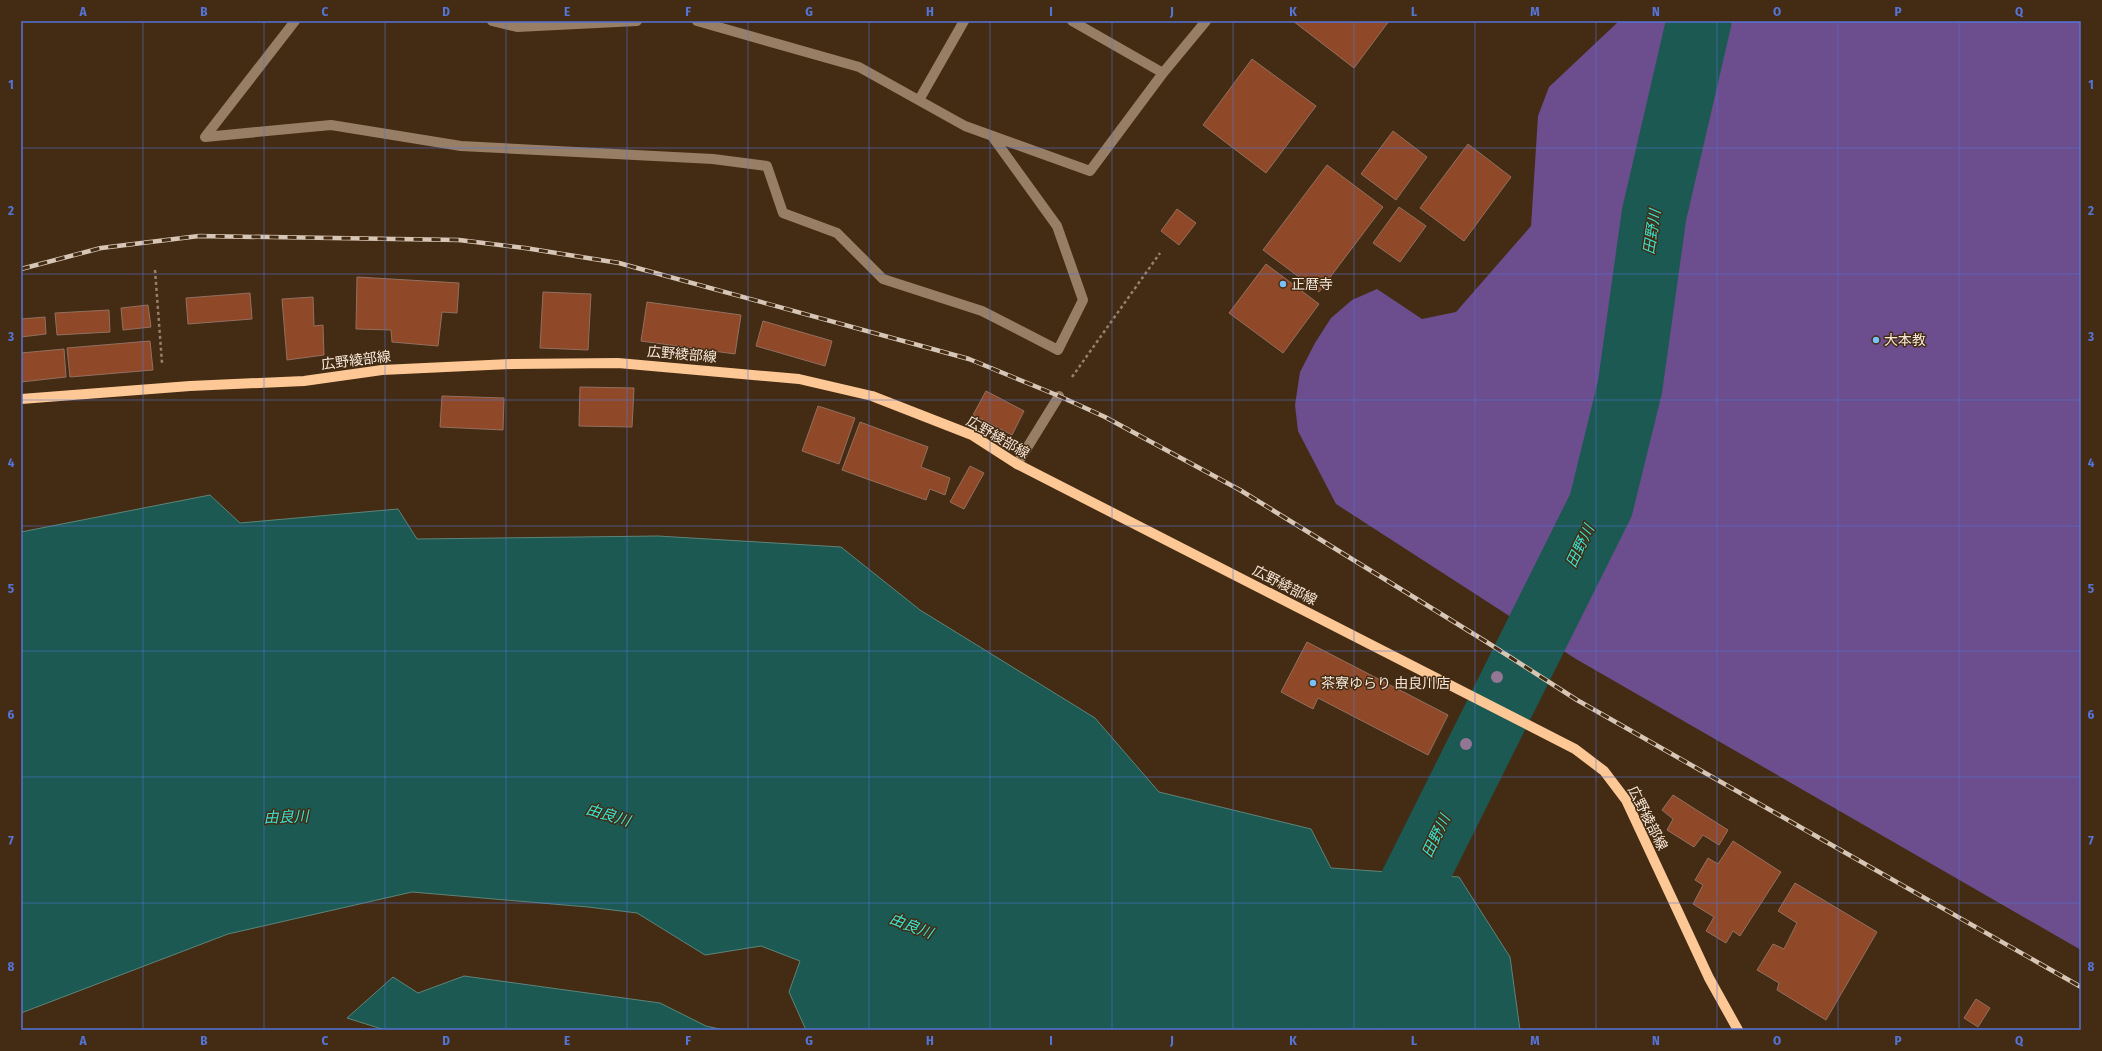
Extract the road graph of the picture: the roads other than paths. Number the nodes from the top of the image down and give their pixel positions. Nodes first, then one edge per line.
1 (295, 21) edge
2 (492, 21) edge
3 (637, 21) edge
4 (697, 21) edge
5 (964, 21) edge
6 (1072, 21) edge
7 (1206, 21) edge
8 (1163, 73) junction
9 (919, 100) junction
10 (992, 136) junction
11 (1059, 396) road end
12 (21, 399) edge
13 (1017, 464) junction
14 (1738, 1030) edge

1 - 10 street
2 - 3 street
4 - 9 street
5 - 9 street
6 - 8 street
7 - 8 street
8 - 10 street
9 - 10 street
11 - 13 street
12 - 13 main road, 広野綾部線
13 - 14 main road, 広野綾部線

